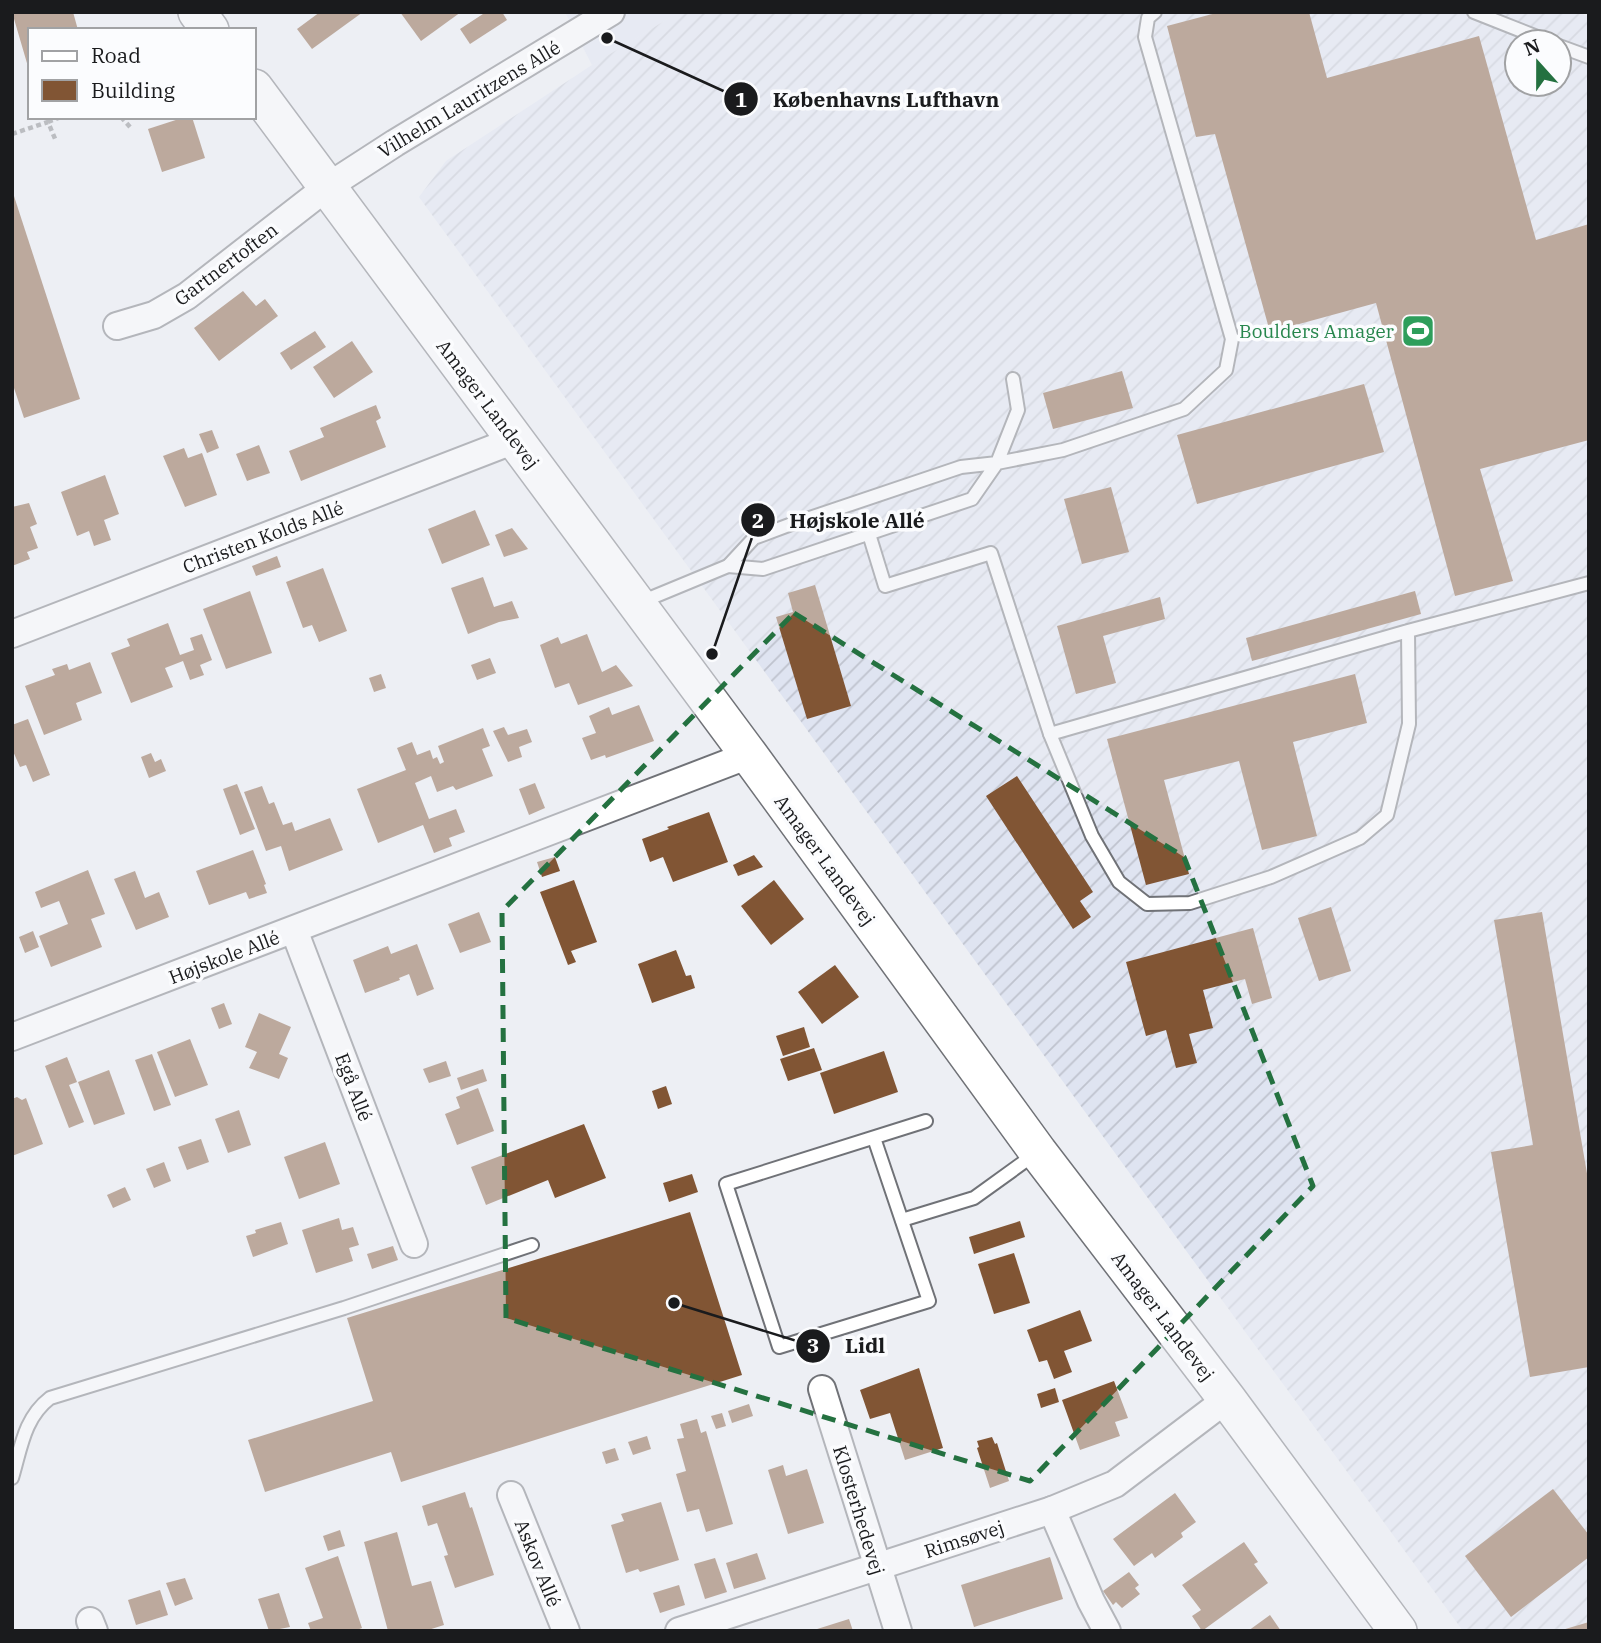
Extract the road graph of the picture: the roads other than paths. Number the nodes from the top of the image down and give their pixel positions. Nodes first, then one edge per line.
1 (197, 12) edge
2 (611, 12) edge
3 (1155, 12) edge
4 (1474, 12) edge
5 (209, 28) edge
6 (1515, 28) edge
7 (256, 91) edge
8 (327, 187) junction
9 (117, 326) dead end
10 (1013, 379) dead end
11 (515, 440) junction
12 (998, 463) junction
13 (869, 534) junction
14 (728, 566) junction
15 (1589, 583) edge
16 (636, 604) junction
17 (1408, 631) junction
18 (12, 634) edge
19 (1050, 734) junction
20 (749, 755) junction
21 (293, 930) junction
22 (12, 1037) edge
23 (926, 1121) dead end
24 (874, 1138) junction
25 (1038, 1152) junction
26 (902, 1220) junction
27 (414, 1244) dead end
28 (532, 1245) dead end
29 (822, 1389) dead end
30 (1227, 1399) junction
31 (12, 1478) edge
32 (511, 1495) dead end
33 (1052, 1510) junction
34 (877, 1568) junction
35 (566, 1631) edge
36 (678, 1631) edge
37 (898, 1631) edge
38 (1107, 1631) edge
39 (1398, 1631) edge

1 - 5 street
2 - 8 street, Vilhelm Lauritzens Allé
3 - 12 lane
4 - 6 lane
7 - 8 street, Amager Landevej
8 - 9 street, Gartnertoften
8 - 11 street, Amager Landevej
10 - 12 lane
11 - 16 street, Amager Landevej
11 - 18 street, Christen Kolds Allé
12 - 13 lane
12 - 14 lane
13 - 14 lane
13 - 19 lane
14 - 16 lane
15 - 17 lane
16 - 20 street, Amager Landevej
17 - 19 lane
17 - 19 lane
20 - 21 street, Højskole Allé
20 - 25 street, Amager Landevej
21 - 22 street, Højskole Allé
21 - 27 street, Egå Allé
23 - 24 lane
24 - 26 lane
24 - 26 lane
25 - 26 lane
25 - 30 street, Amager Landevej
28 - 31 lane
29 - 34 street, Klosterhedevej
30 - 33 street, Rimsøvej
30 - 39 street, Amager Landevej
32 - 35 street, Askov Allé
33 - 34 street, Rimsøvej
33 - 38 street
34 - 36 street, Rimsøvej
34 - 37 street, Klosterhedevej

